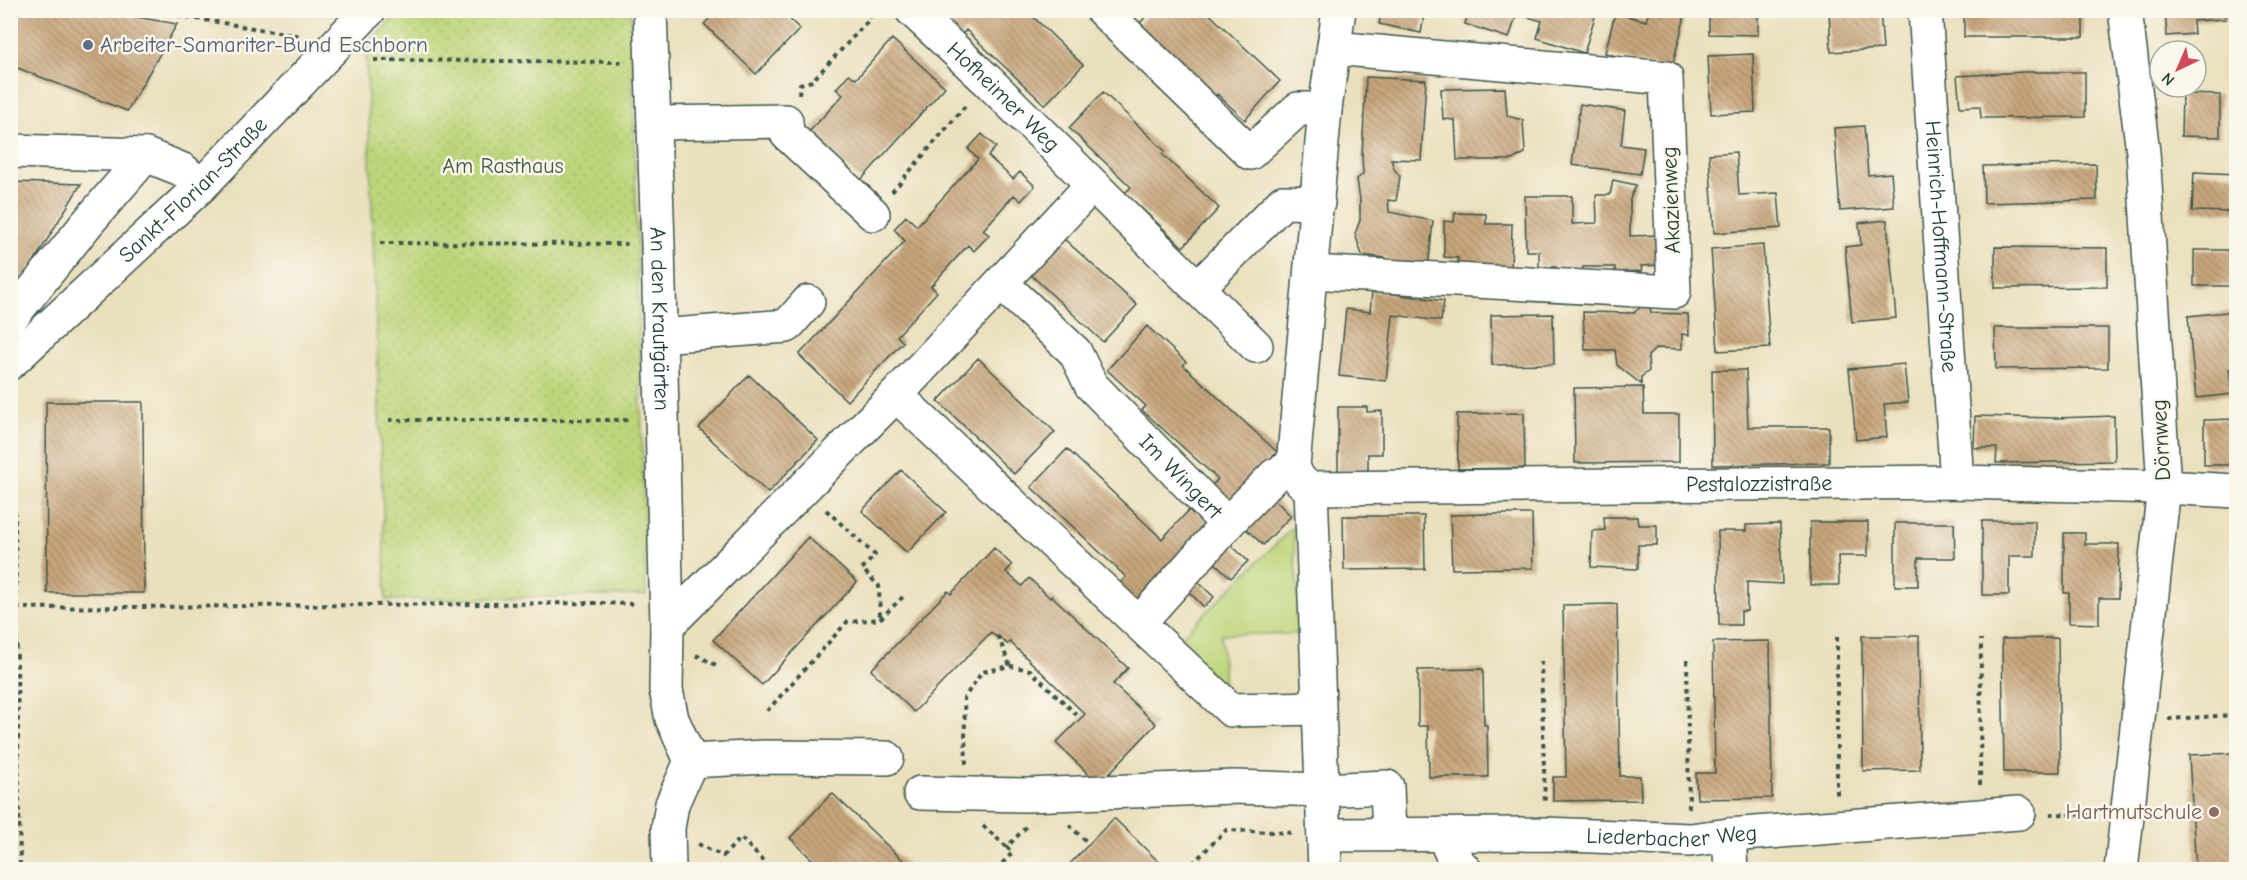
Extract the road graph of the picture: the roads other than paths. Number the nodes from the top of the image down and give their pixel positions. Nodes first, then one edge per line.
1 (369, 10) edge
2 (650, 10) edge
3 (1102, 10) edge
4 (1339, 10) edge
5 (1924, 10) edge
6 (2125, 10) edge
7 (922, 14) edge
8 (1334, 48) junction
9 (1324, 109) junction
10 (655, 123) junction
11 (10, 151) edge
12 (146, 155) junction
13 (1092, 185) junction
14 (201, 186) junction
15 (1318, 203) junction
16 (873, 214) road end
17 (1311, 272) junction
18 (1001, 283) junction
19 (1198, 288) junction
20 (808, 302) dead end
21 (10, 319) edge
22 (660, 336) junction
23 (1302, 357) junction
24 (11, 362) edge
25 (896, 394) junction
26 (1302, 477) junction
27 (1957, 482) junction
28 (2164, 487) junction
29 (2236, 491) edge
30 (1227, 524) junction
31 (666, 616) junction
32 (1139, 623) junction
33 (1318, 708) junction
34 (887, 758) dead end
35 (691, 761) junction
36 (1321, 790) junction
37 (920, 793) dead end
38 (2019, 813) road end
39 (1389, 834) junction
40 (1443, 834) junction
41 (1324, 835) junction
42 (1730, 835) junction
43 (669, 870) edge
44 (1325, 870) edge
45 (1465, 870) edge
46 (1731, 870) edge
47 (2121, 870) edge

1 - 14 street, Sankt-Florian-Straße
2 - 10 street, An den Krautgärten
3 - 9 street
4 - 8 street
5 - 27 street, Heinrich-Hoffmann-Straße
6 - 28 street, Dörnweg
7 - 13 street, Hofheimer Weg
8 - 9 street
8 - 17 street, Akazienweg
9 - 15 street
10 - 16 street
10 - 22 street, An den Krautgärten
11 - 12 street
12 - 14 street
12 - 21 street
13 - 18 street
13 - 19 street
14 - 24 street, Sankt-Florian-Straße
15 - 17 street
15 - 19 street
17 - 23 street
18 - 25 street
18 - 30 street, Im Wingert
19 - 23 street
20 - 22 street
22 - 31 street, An den Krautgärten
23 - 26 street
25 - 31 street
25 - 32 street
26 - 27 street, Pestalozzistraße
26 - 30 street, Im Wingert
26 - 33 street
27 - 28 street, Pestalozzistraße
28 - 29 street, Pestalozzistraße
28 - 47 street, Dörnweg
30 - 32 street
31 - 35 street, An den Krautgärten
32 - 33 street
33 - 36 street
34 - 35 street
35 - 43 street
36 - 37 street
36 - 39 street
36 - 41 street
38 - 42 street, Liederbacher Weg
39 - 40 street, Liederbacher Weg
39 - 41 street, Liederbacher Weg
40 - 42 street, Liederbacher Weg
40 - 45 street
41 - 44 street
42 - 46 street

